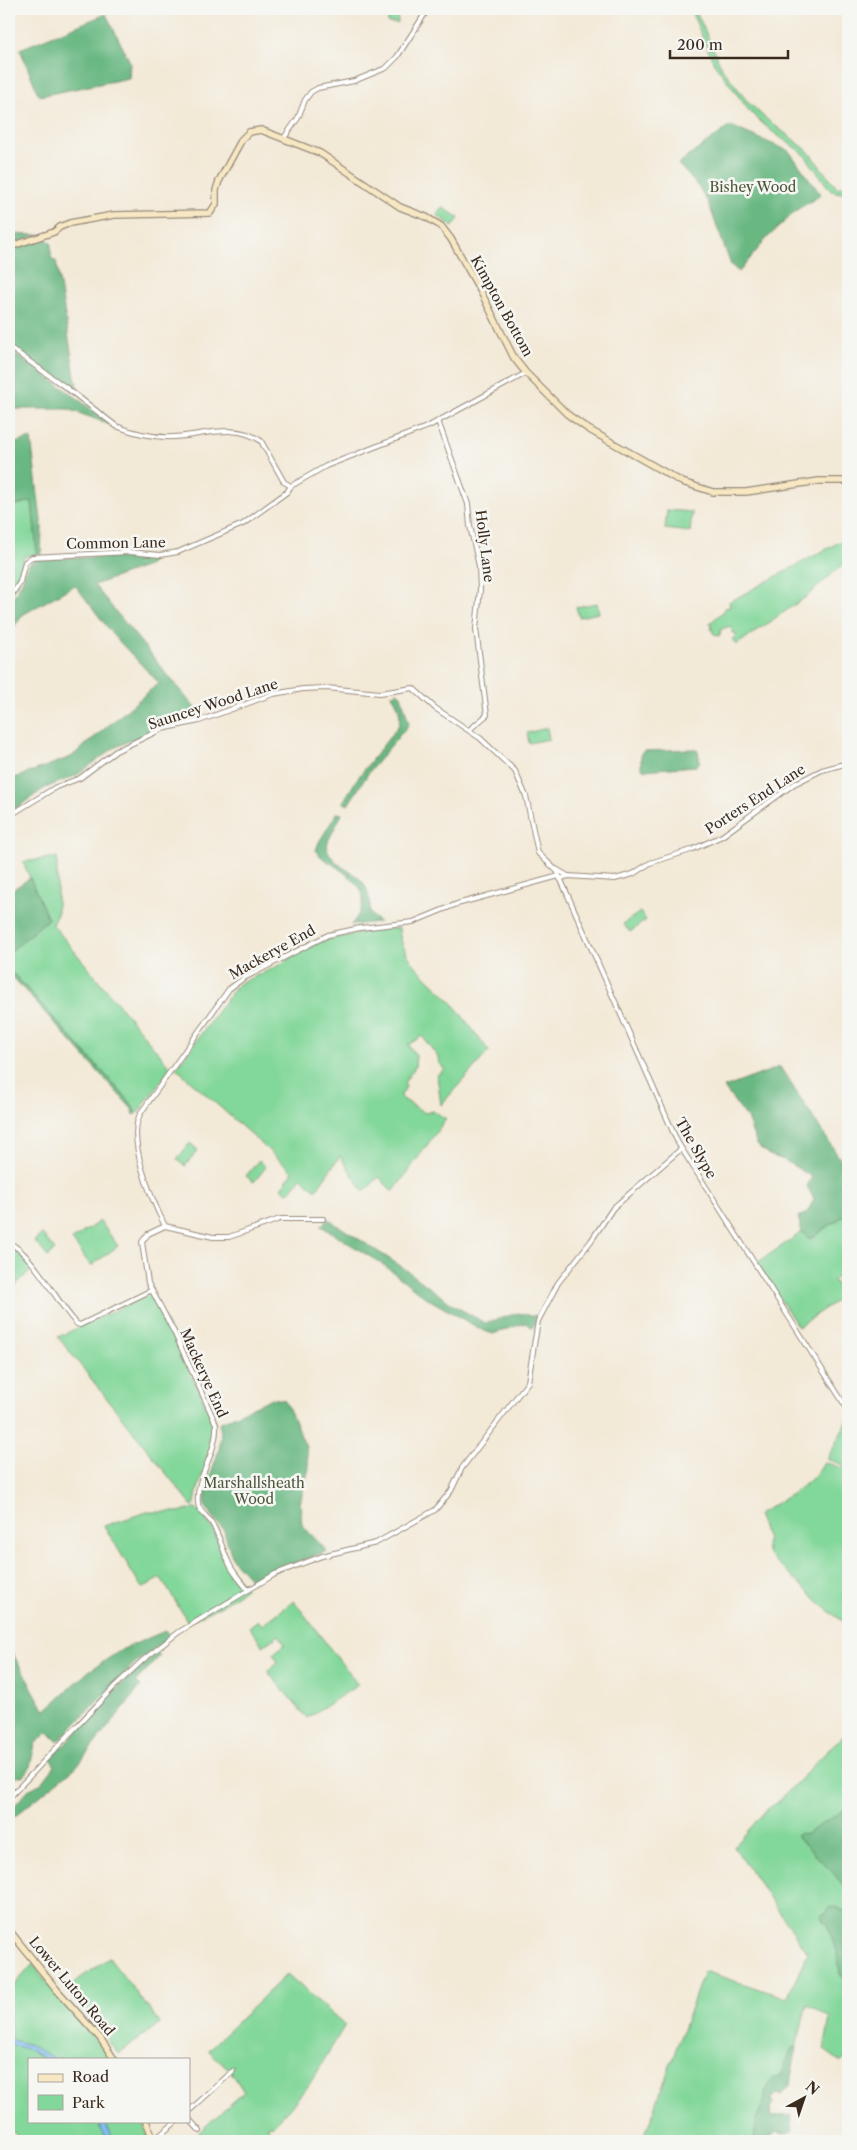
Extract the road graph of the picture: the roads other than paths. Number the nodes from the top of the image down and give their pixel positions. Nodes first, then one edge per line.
1 (428, 9) edge
2 (284, 138) junction
3 (9, 247) edge
4 (9, 346) edge
5 (526, 373) junction
6 (438, 421) junction
7 (848, 482) edge
8 (291, 486) junction
9 (9, 599) edge
10 (469, 730) junction
11 (848, 763) edge
12 (9, 816) edge
13 (556, 869) junction
14 (568, 876) junction
15 (560, 878) junction
16 (681, 1149) junction
17 (323, 1219) dead end
18 (165, 1226) junction
19 (9, 1243) edge
20 (152, 1290) junction
21 (848, 1410) edge
22 (248, 1590) junction
23 (9, 1798) edge
24 (9, 1930) edge
25 (113, 2058) edge
26 (233, 2071) dead end
27 (190, 2110) edge
28 (190, 2119) edge
29 (146, 2122) edge
30 (176, 2122) edge
31 (200, 2130) dead end
32 (154, 2141) edge

1 - 2 street
2 - 3 main road, Kimpton Bottom
2 - 5 main road, Kimpton Bottom
4 - 8 street
5 - 6 street
5 - 7 main road, Kimpton Bottom
6 - 8 street
6 - 10 street, Holly Lane
8 - 9 street, Common Lane
10 - 12 street, Sauncey Wood Lane
10 - 13 street, Sauncey Wood Lane
11 - 14 street, Porters End Lane
13 - 14 street, Sauncey Wood Lane
13 - 15 street, Sauncey Wood Lane
14 - 15 street, Porters End Lane
15 - 16 street, The Slype
15 - 18 street, Mackerye End
16 - 21 street, The Slype
16 - 22 street
17 - 18 street
18 - 20 street, Mackerye End
19 - 20 street
20 - 22 street, Mackerye End
22 - 23 street
24 - 25 main road, Lower Luton Road
26 - 27 street
28 - 31 street
29 - 32 main road
30 - 32 street

